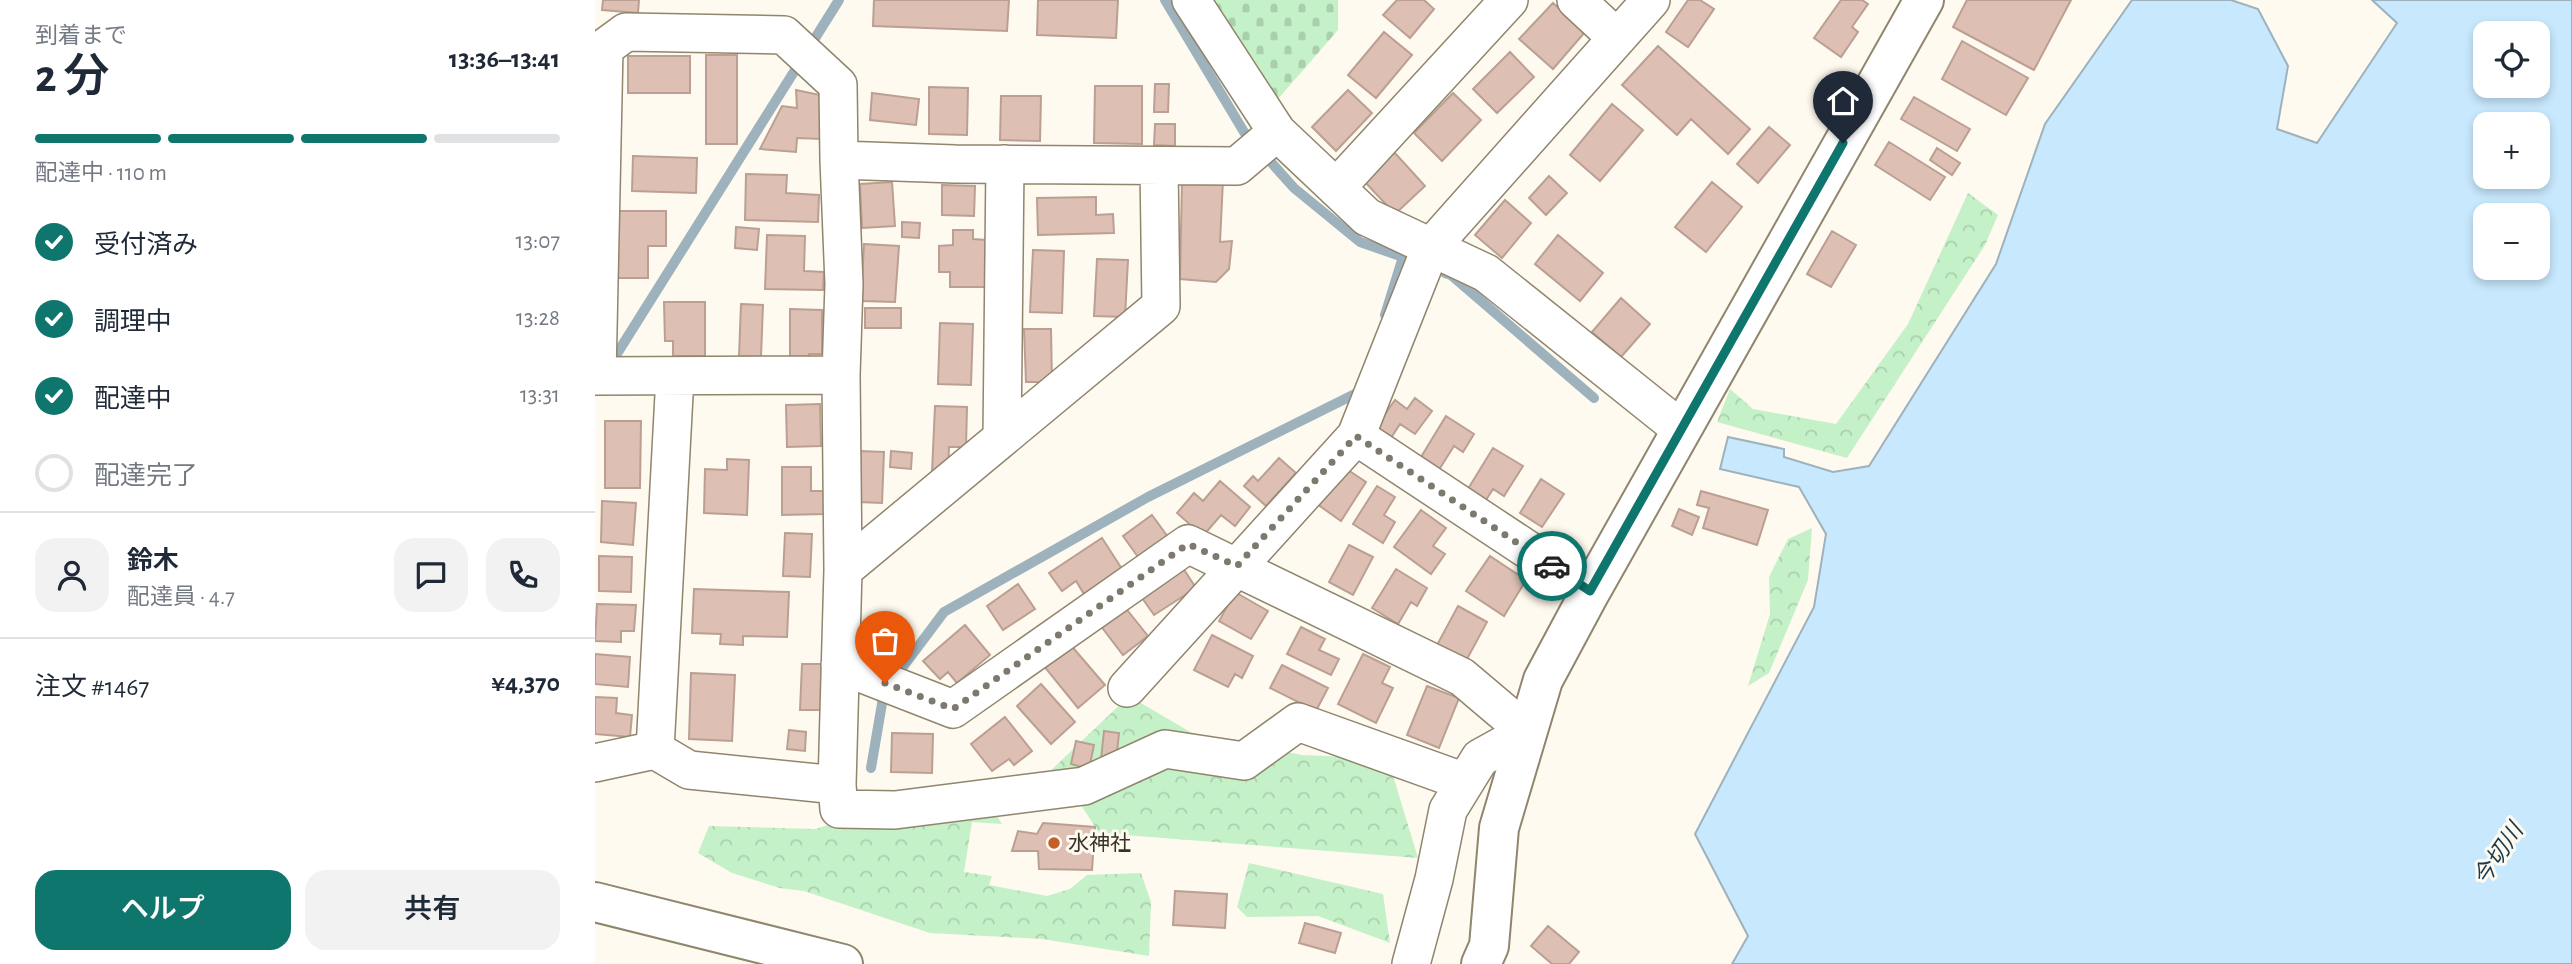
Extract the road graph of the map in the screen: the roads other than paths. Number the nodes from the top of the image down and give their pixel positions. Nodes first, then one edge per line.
1 (1191, 0) edge
2 (1509, 0) edge
3 (1576, 0) edge
4 (1651, 0) edge
5 (1924, 0) edge
6 (1617, 38) junction
7 (1277, 132) junction
8 (839, 160) junction
9 (1006, 164) junction
10 (1159, 166) junction
11 (1336, 187) junction
12 (1431, 247) junction
13 (841, 375) junction
14 (596, 376) edge
15 (675, 376) junction
16 (1682, 429) junction
17 (1356, 436) junction
18 (1002, 438) junction
19 (1237, 566) junction
20 (843, 570) junction
21 (1590, 591) junction
22 (841, 665) junction
23 (1127, 688) dead end
24 (1527, 732) junction
25 (655, 750) junction
26 (595, 763) edge
27 (1465, 782) junction
28 (837, 785) junction
29 (595, 902) edge
30 (843, 964) edge
31 (1411, 964) edge
32 (1481, 964) edge

1 - 7 street
2 - 11 street
3 - 6 street
4 - 6 street
5 - 16 street
6 - 12 street
7 - 10 street
7 - 11 street
8 - 9 street
8 - 13 street
8 - 14 street
9 - 10 street
9 - 18 street
10 - 18 street
11 - 12 street
12 - 16 street
12 - 17 street
13 - 15 street
13 - 20 street
14 - 15 street
15 - 25 street
16 - 21 street
17 - 19 street
17 - 21 street
18 - 20 street
19 - 22 street
19 - 23 street
19 - 24 street
20 - 22 street
21 - 24 street
22 - 28 street
24 - 27 street
24 - 32 street
25 - 26 street
25 - 28 street
27 - 28 street
27 - 31 street
29 - 30 street

